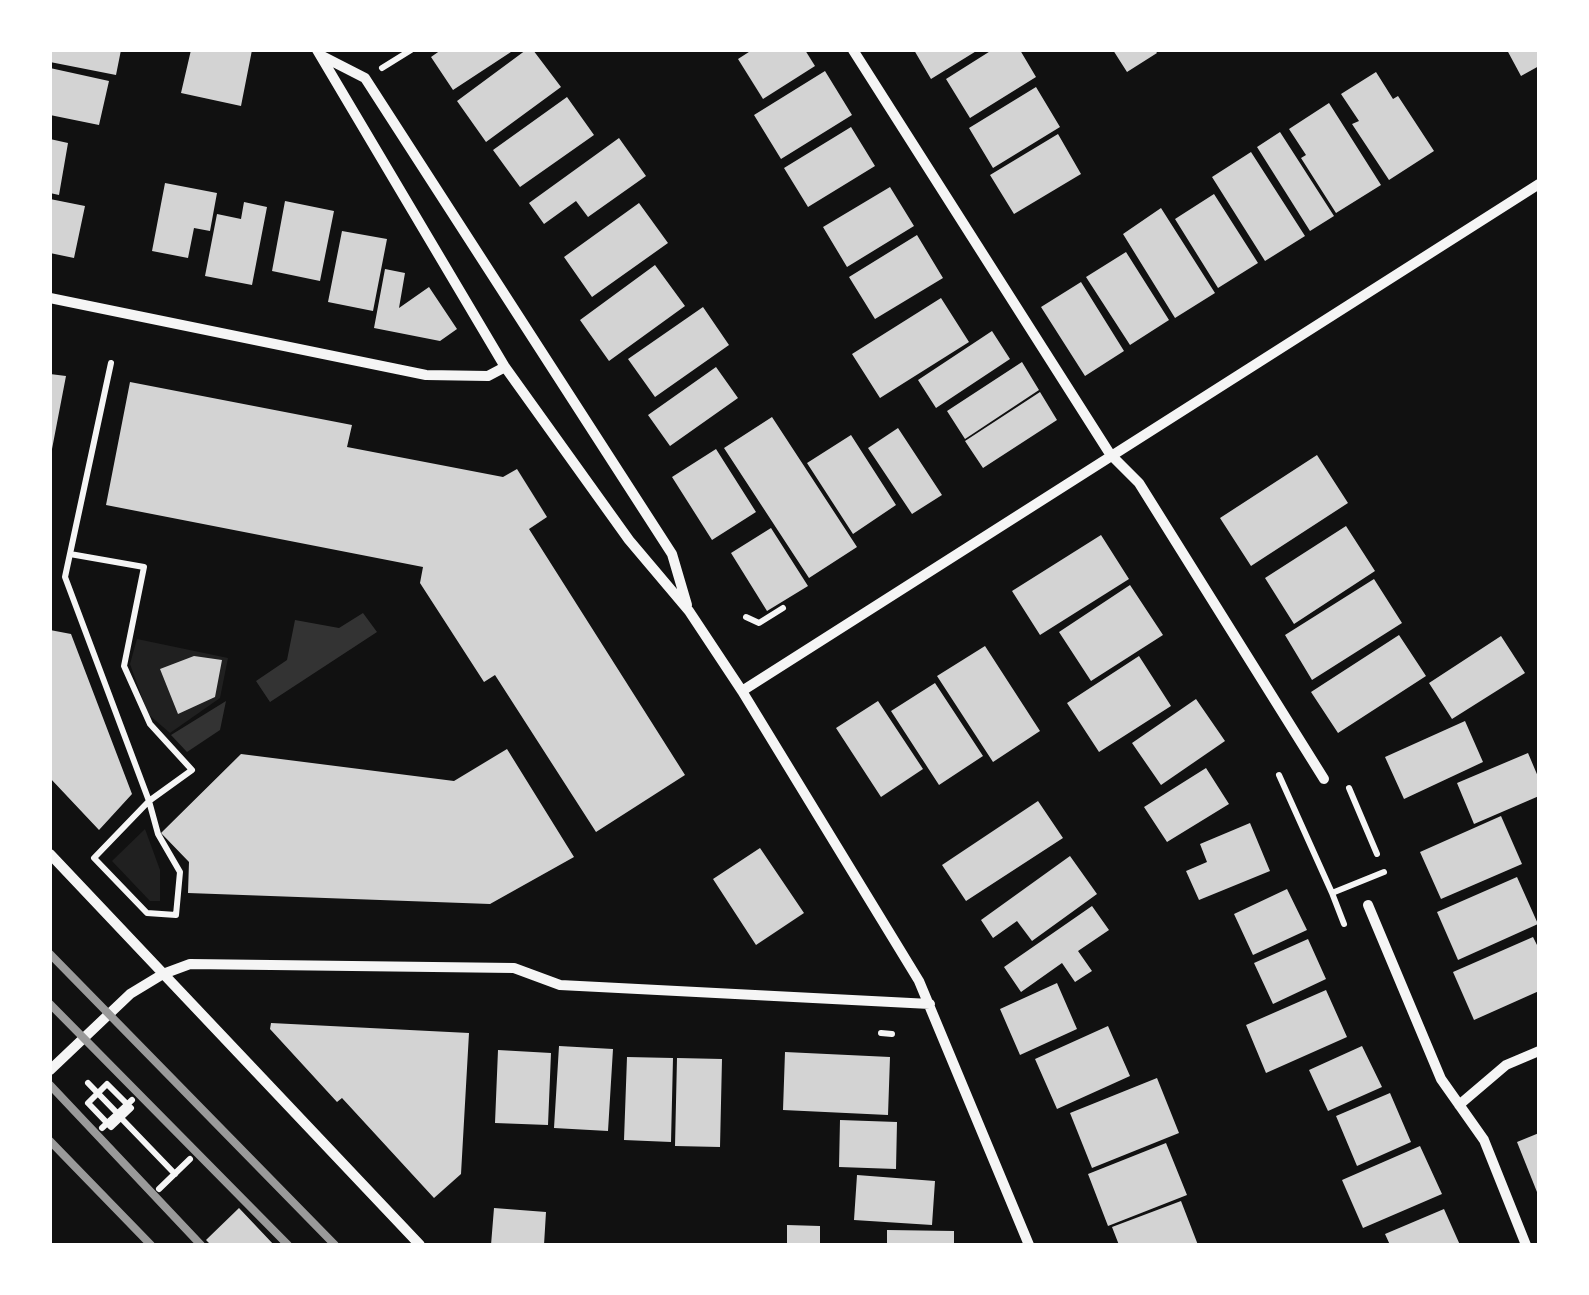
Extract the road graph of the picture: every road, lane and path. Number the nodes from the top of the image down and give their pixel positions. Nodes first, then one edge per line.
1 (411, 50) edge
2 (854, 50) edge
3 (318, 52) edge
4 (365, 78) junction
5 (1539, 184) edge
6 (50, 298) edge
7 (110, 363) dead end
8 (504, 366) junction
9 (1110, 454) junction
10 (70, 554) junction
11 (783, 608) dead end
12 (689, 611) junction
13 (746, 618) dead end
14 (742, 690) junction
15 (1279, 775) dead end
16 (1324, 779) dead end
17 (1350, 788) dead end
18 (149, 801) junction
19 (50, 854) edge
20 (1377, 854) dead end
21 (1384, 872) dead end
22 (1332, 893) junction
23 (1368, 906) dead end
24 (1344, 924) dead end
25 (163, 974) junction
26 (930, 1004) junction
27 (881, 1033) dead end
28 (892, 1034) dead end
29 (1539, 1051) edge
30 (50, 1070) edge
31 (88, 1083) dead end
32 (98, 1093) junction
33 (132, 1100) dead end
34 (1459, 1105) junction
35 (119, 1116) junction
36 (102, 1128) dead end
37 (190, 1159) dead end
38 (175, 1174) junction
39 (159, 1189) dead end
40 (420, 1245) edge
41 (1030, 1245) edge
42 (1526, 1245) edge

1 - 4 path
2 - 9 street
3 - 4 street
3 - 8 street
4 - 12 street
5 - 9 street
6 - 8 street
7 - 10 path
8 - 12 street
9 - 14 street
9 - 16 street
10 - 18 path
10 - 18 path
11 - 13 path
12 - 14 street
14 - 26 street
15 - 22 path
17 - 20 path
18 - 18 path
19 - 25 street
21 - 22 path
22 - 24 path
23 - 34 street
25 - 26 street
25 - 30 street
25 - 40 street
26 - 41 street
27 - 28 path
29 - 34 street
31 - 32 path
32 - 35 path
32 - 35 path
32 - 35 path
33 - 35 path
34 - 42 street
35 - 36 path
35 - 38 path
37 - 38 path
38 - 39 path

